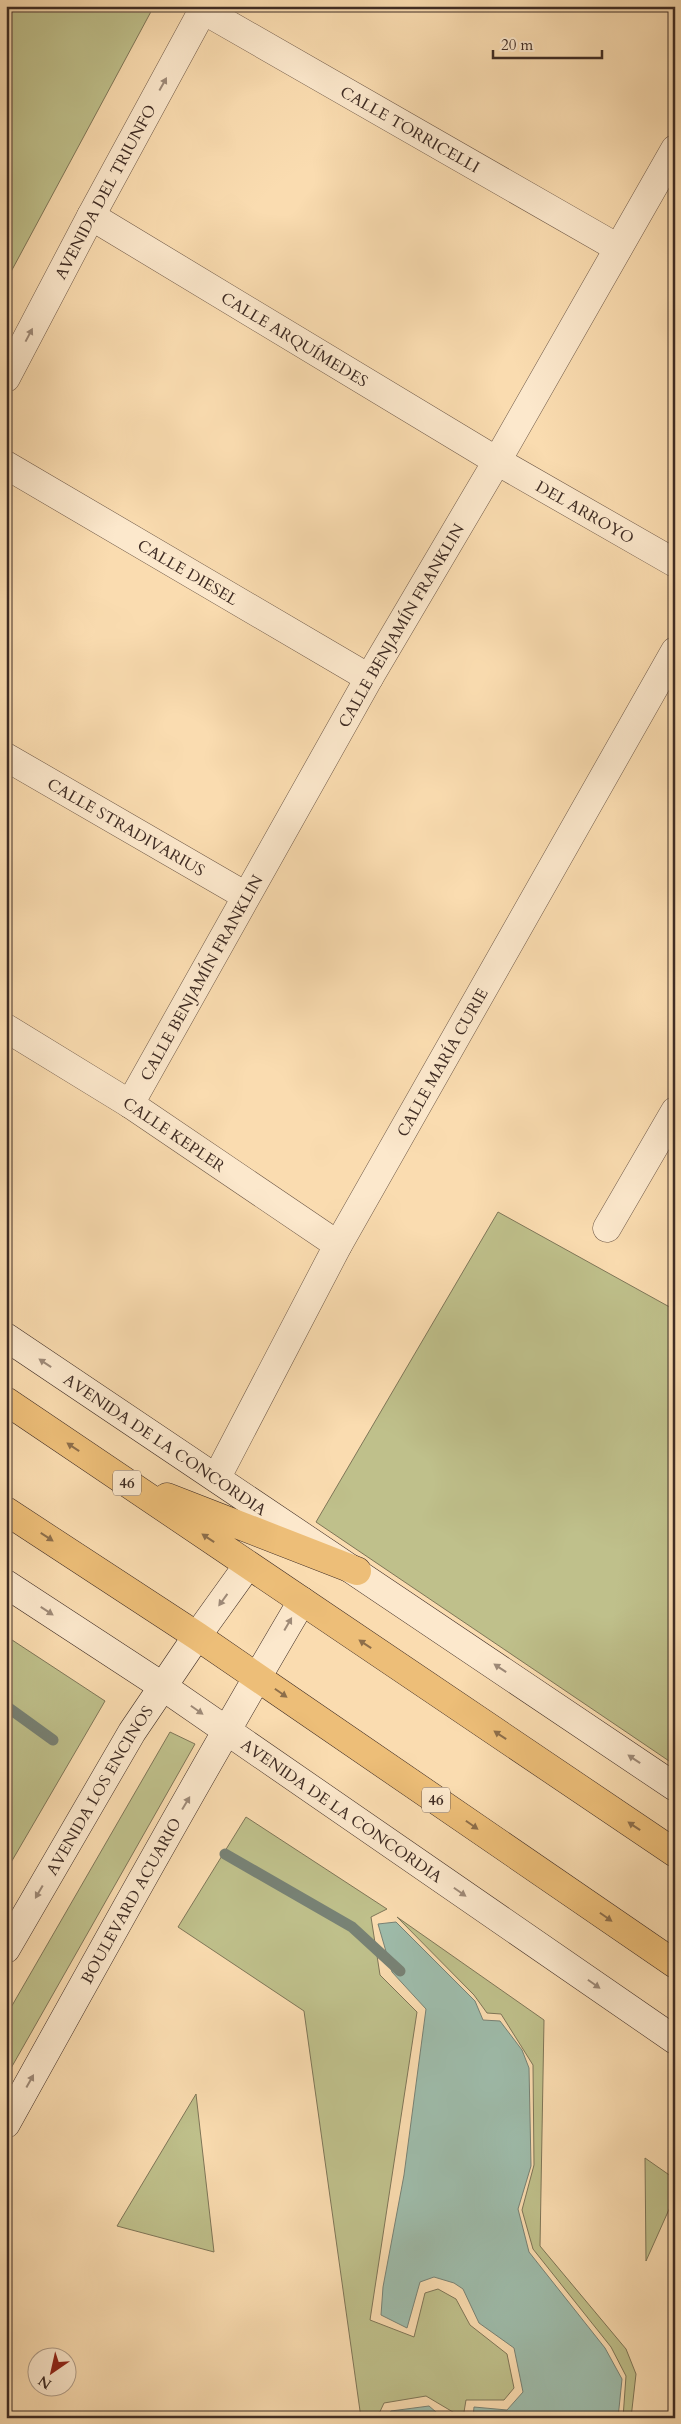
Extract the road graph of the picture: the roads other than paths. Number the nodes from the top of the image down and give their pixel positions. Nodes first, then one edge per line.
1 (204, 8) edge
2 (675, 149) edge
3 (91, 216) junction
4 (618, 248) junction
5 (6, 378) edge
6 (497, 461) junction
7 (6, 465) edge
8 (675, 563) edge
9 (675, 651) edge
10 (369, 678) junction
11 (6, 757) edge
12 (246, 896) junction
13 (6, 1028) edge
14 (130, 1104) junction
15 (672, 1120) edge
16 (607, 1228) dead end
17 (338, 1245) junction
18 (6, 1337) edge
19 (6, 1401) edge
20 (217, 1477) junction
21 (120, 1479) junction
22 (6, 1511) edge
23 (248, 1565) junction
24 (357, 1571) junction
25 (6, 1584) edge
26 (302, 1601) junction
27 (197, 1636) junction
28 (257, 1677) junction
29 (162, 1686) junction
30 (226, 1731) junction
31 (675, 1787) edge
32 (675, 1853) edge
33 (6, 1949) edge
34 (675, 1964) edge
35 (675, 2040) edge
36 (6, 2124) edge

3 -> 1 street, AVENIDA DEL TRIUNFO
1 - 4 street, CALLE TORRICELLI
2 - 4 street, CALLE BENJAMÍN FRANKLIN
5 -> 3 street, AVENIDA DEL TRIUNFO
3 - 6 street, CALLE ARQUÍMEDES
4 - 6 street, CALLE BENJAMÍN FRANKLIN
6 - 8 street, DEL ARROYO
6 - 10 street, CALLE BENJAMÍN FRANKLIN
7 - 10 street, CALLE DIESEL
9 - 17 street, CALLE MARÍA CURIE
10 - 12 street, CALLE BENJAMÍN FRANKLIN
11 - 12 street, CALLE STRADIVARIUS
12 - 14 street, CALLE BENJAMÍN FRANKLIN
13 - 14 street, CALLE KEPLER
14 - 17 street, CALLE KEPLER
15 - 16 street
17 - 20 street, CALLE MARÍA CURIE
20 -> 18 street, AVENIDA DE LA CONCORDIA
21 -> 19 main road, 46
20 - 24 street, AVENIDA DE LA CONCORDIA
23 -> 21 main road, 46
21 - 24 main road
22 -> 27 main road, 46
23 - 26 main road, 46
23 -> 27 street, AVENIDA LOS ENCINOS
31 -> 24 street, AVENIDA DE LA CONCORDIA
25 -> 29 street, AVENIDA DE LA CONCORDIA
28 -> 26 street, BOULEVARD ACUARIO
32 -> 26 main road, 46
27 - 28 main road, 46
27 - 29 street, AVENIDA LOS ENCINOS
28 - 30 street, BOULEVARD ACUARIO
28 -> 34 main road, 46
29 -> 30 street, AVENIDA DE LA CONCORDIA
29 -> 33 street, AVENIDA LOS ENCINOS
30 -> 35 street, AVENIDA DE LA CONCORDIA
36 -> 30 street, BOULEVARD ACUARIO

